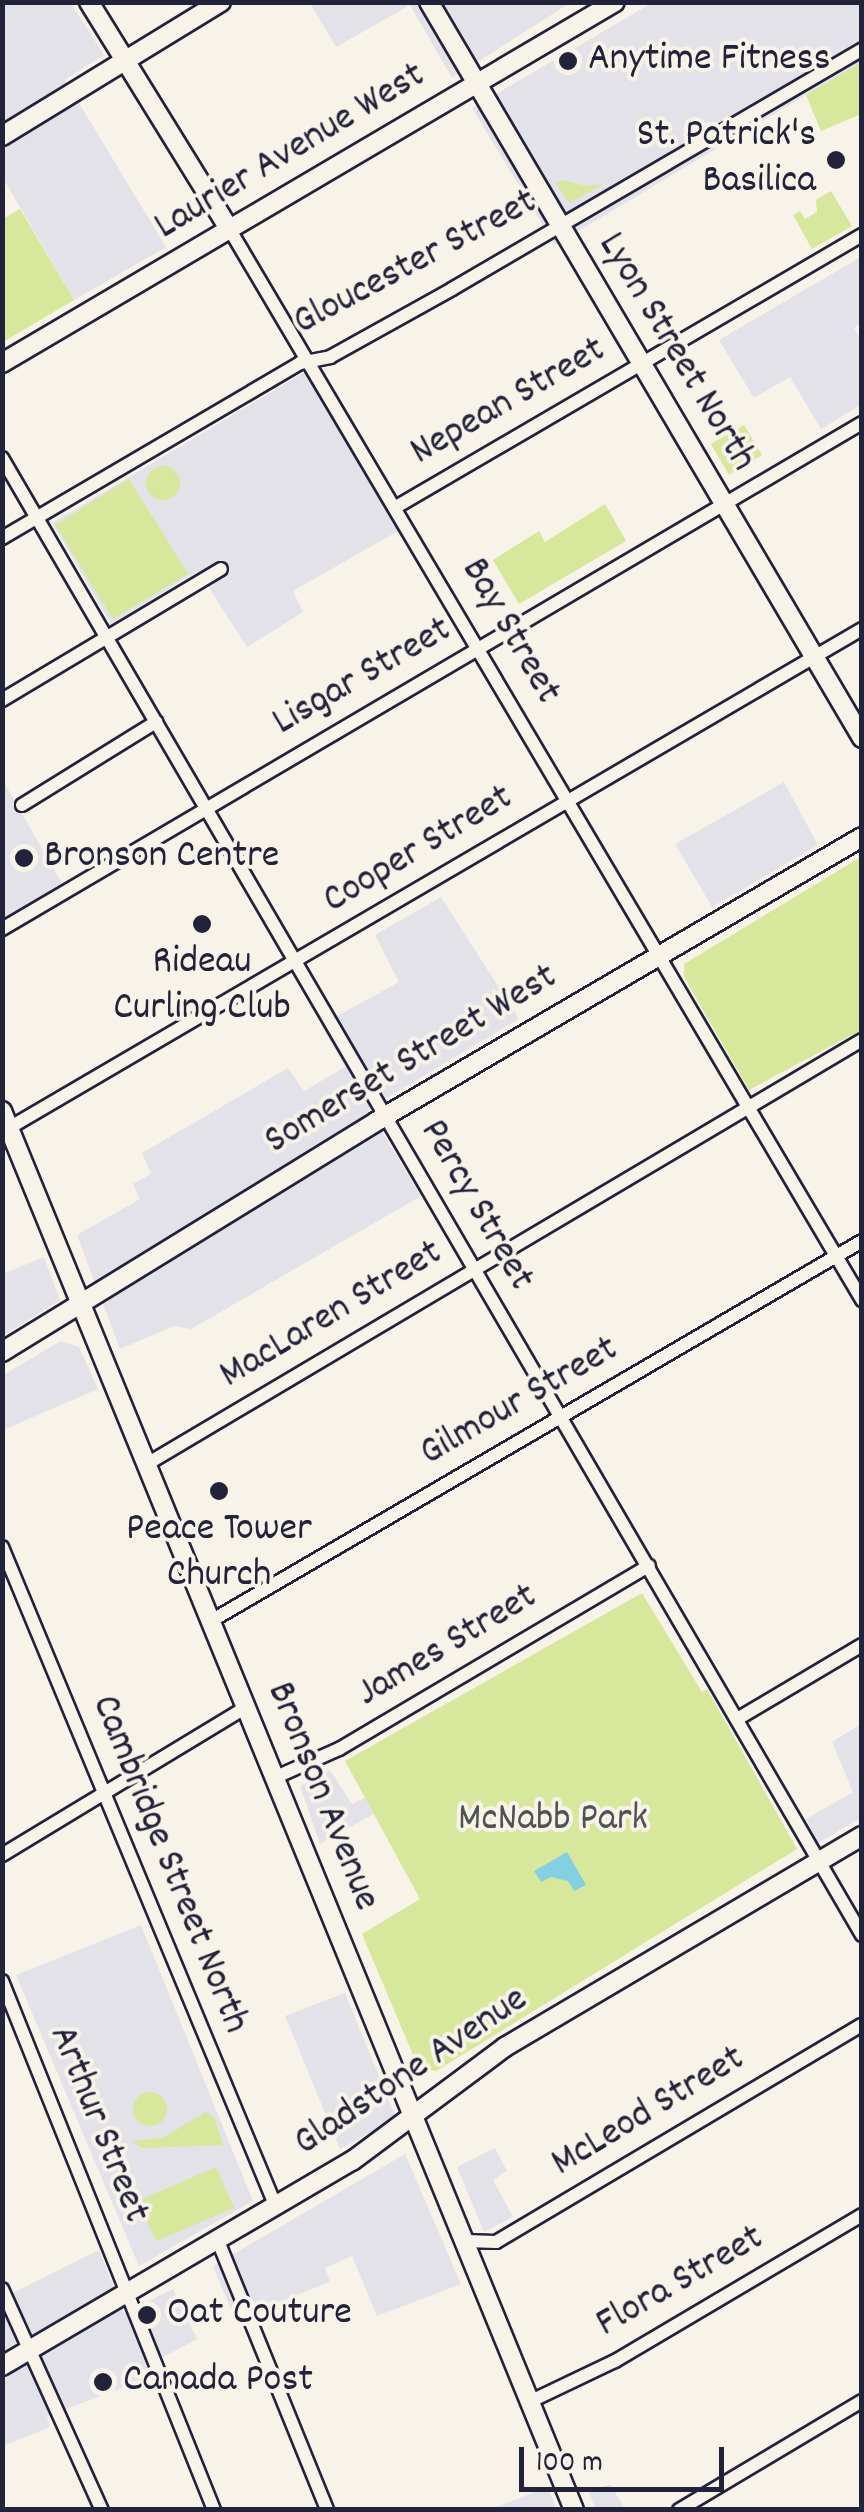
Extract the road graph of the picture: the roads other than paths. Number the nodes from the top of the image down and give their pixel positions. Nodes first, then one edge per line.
1 (89, 2) edge
2 (221, 2) edge
3 (430, 2) edge
4 (616, 2) edge
5 (862, 49) edge
6 (126, 60) junction
7 (477, 84) junction
8 (2, 136) edge
9 (559, 226) junction
10 (230, 230) junction
11 (862, 234) edge
12 (310, 361) junction
13 (642, 363) junction
14 (2, 364) edge
15 (862, 423) edge
16 (2, 458) edge
17 (724, 503) junction
18 (396, 507) junction
19 (37, 518) junction
20 (2, 538) edge
21 (221, 569) dead end
22 (862, 629) edge
23 (107, 638) junction
24 (478, 648) junction
25 (813, 657) junction
26 (2, 700) edge
27 (156, 722) junction
28 (862, 738) edge
29 (567, 801) junction
30 (22, 804) dead end
31 (206, 808) junction
32 (862, 837) edge
33 (2, 930) edge
34 (658, 958) junction
35 (296, 962) junction
36 (862, 1040) edge
37 (746, 1107) junction
38 (385, 1116) junction
39 (6, 1119) edge
40 (862, 1241) edge
41 (835, 1256) junction
42 (474, 1269) junction
43 (862, 1300) edge
44 (80, 1301) junction
45 (2, 1352) edge
46 (560, 1417) junction
47 (147, 1464) junction
48 (2, 1547) edge
49 (648, 1566) junction
50 (211, 1620) junction
51 (862, 1645) edge
52 (246, 1707) junction
53 (739, 1718) junction
54 (276, 1777) junction
55 (102, 1792) junction
56 (862, 1836) edge
57 (2, 1855) edge
58 (819, 1862) junction
59 (862, 1935) edge
60 (2, 1981) edge
61 (862, 2025) edge
62 (415, 2119) junction
63 (276, 2207) junction
64 (862, 2215) edge
65 (218, 2241) junction
66 (466, 2242) junction
67 (2, 2289) edge
68 (129, 2295) junction
69 (32, 2352) junction
70 (2, 2366) edge
71 (862, 2401) edge
72 (530, 2402) junction
73 (684, 2507) edge
74 (102, 2510) edge
75 (214, 2510) edge
76 (327, 2510) edge
77 (574, 2510) edge

1 - 6 main road, Bay Street
2 - 6 main road
3 - 7 main road, Lyon Street North
4 - 7 main road, Laurier Avenue West
5 - 9 street, Gloucester Street
6 - 8 main road
6 - 10 main road, Bay Street
7 - 9 main road, Lyon Street North
7 - 10 main road, Laurier Avenue West
9 - 12 street, Gloucester Street
9 - 13 main road, Lyon Street North
10 - 12 street, Bay Street
10 - 14 main road, Laurier Avenue West
11 - 13 street, Nepean Street
12 - 18 street, Bay Street
12 - 19 street, Gloucester Street
13 - 17 main road, Lyon Street North
13 - 18 street, Nepean Street
15 - 17 street, Lisgar Street
16 - 19 street, Percy Street
17 - 24 street, Lisgar Street
17 - 25 main road, Lyon Street North
18 - 24 street, Bay Street
19 - 20 street, Gloucester Street
19 - 23 street, Percy Street
21 - 23 street
22 - 25 street, Cooper Street
23 - 26 street
23 - 27 street, Percy Street
24 - 29 street, Bay Street
24 - 31 street, Lisgar Street
25 - 28 main road, Lyon Street North
25 - 29 street, Cooper Street
27 - 30 street
27 - 31 street, Percy Street
29 - 34 street, Bay Street
29 - 35 street, Cooper Street
31 - 33 street, Lisgar Street
31 - 35 street, Percy Street
32 - 34 main road, Somerset Street West
34 - 37 street, Bay Street
34 - 38 main road, Somerset Street West
35 - 38 street, Percy Street
35 - 39 street, Cooper Street
36 - 37 street, MacLaren Street
37 - 41 street, Bay Street
37 - 42 street, MacLaren Street
38 - 42 street, Percy Street
38 - 44 main road, Somerset Street West
39 - 44 main road, Bronson Avenue
40 - 41 street, Gilmour Street
41 - 43 street, Bay Street
41 - 46 street, Gilmour Street
42 - 46 street, Percy Street
42 - 47 street, MacLaren Street
44 - 45 main road, Somerset Street West
44 - 47 main road, Bronson Avenue
46 - 49 street, Percy Street
46 - 50 street, Gilmour Street
47 - 50 main road, Bronson Avenue
48 - 55 street, Cambridge Street North
49 - 53 street, Percy Street
49 - 54 street, James Street
50 - 52 main road, Bronson Avenue
51 - 53 street
52 - 54 main road, Bronson Avenue
52 - 55 street
53 - 58 street, Percy Street
54 - 62 main road, Bronson Avenue
55 - 57 street
55 - 63 street, Cambridge Street North
56 - 58 main road, Gladstone Avenue
58 - 59 street, Percy Street
58 - 62 main road, Gladstone Avenue
60 - 68 street, Arthur Street
61 - 66 street, McLeod Street
62 - 63 main road, Gladstone Avenue
62 - 66 main road, Bronson Avenue
63 - 65 main road, Gladstone Avenue
64 - 72 street, Flora Street
65 - 68 main road, Gladstone Avenue
65 - 76 street
66 - 72 main road, Bronson Avenue
67 - 69 street
68 - 69 main road, Gladstone Avenue
68 - 75 street, Arthur Street
69 - 70 main road, Gladstone Avenue
69 - 74 street
71 - 73 street
72 - 77 main road, Bronson Avenue

